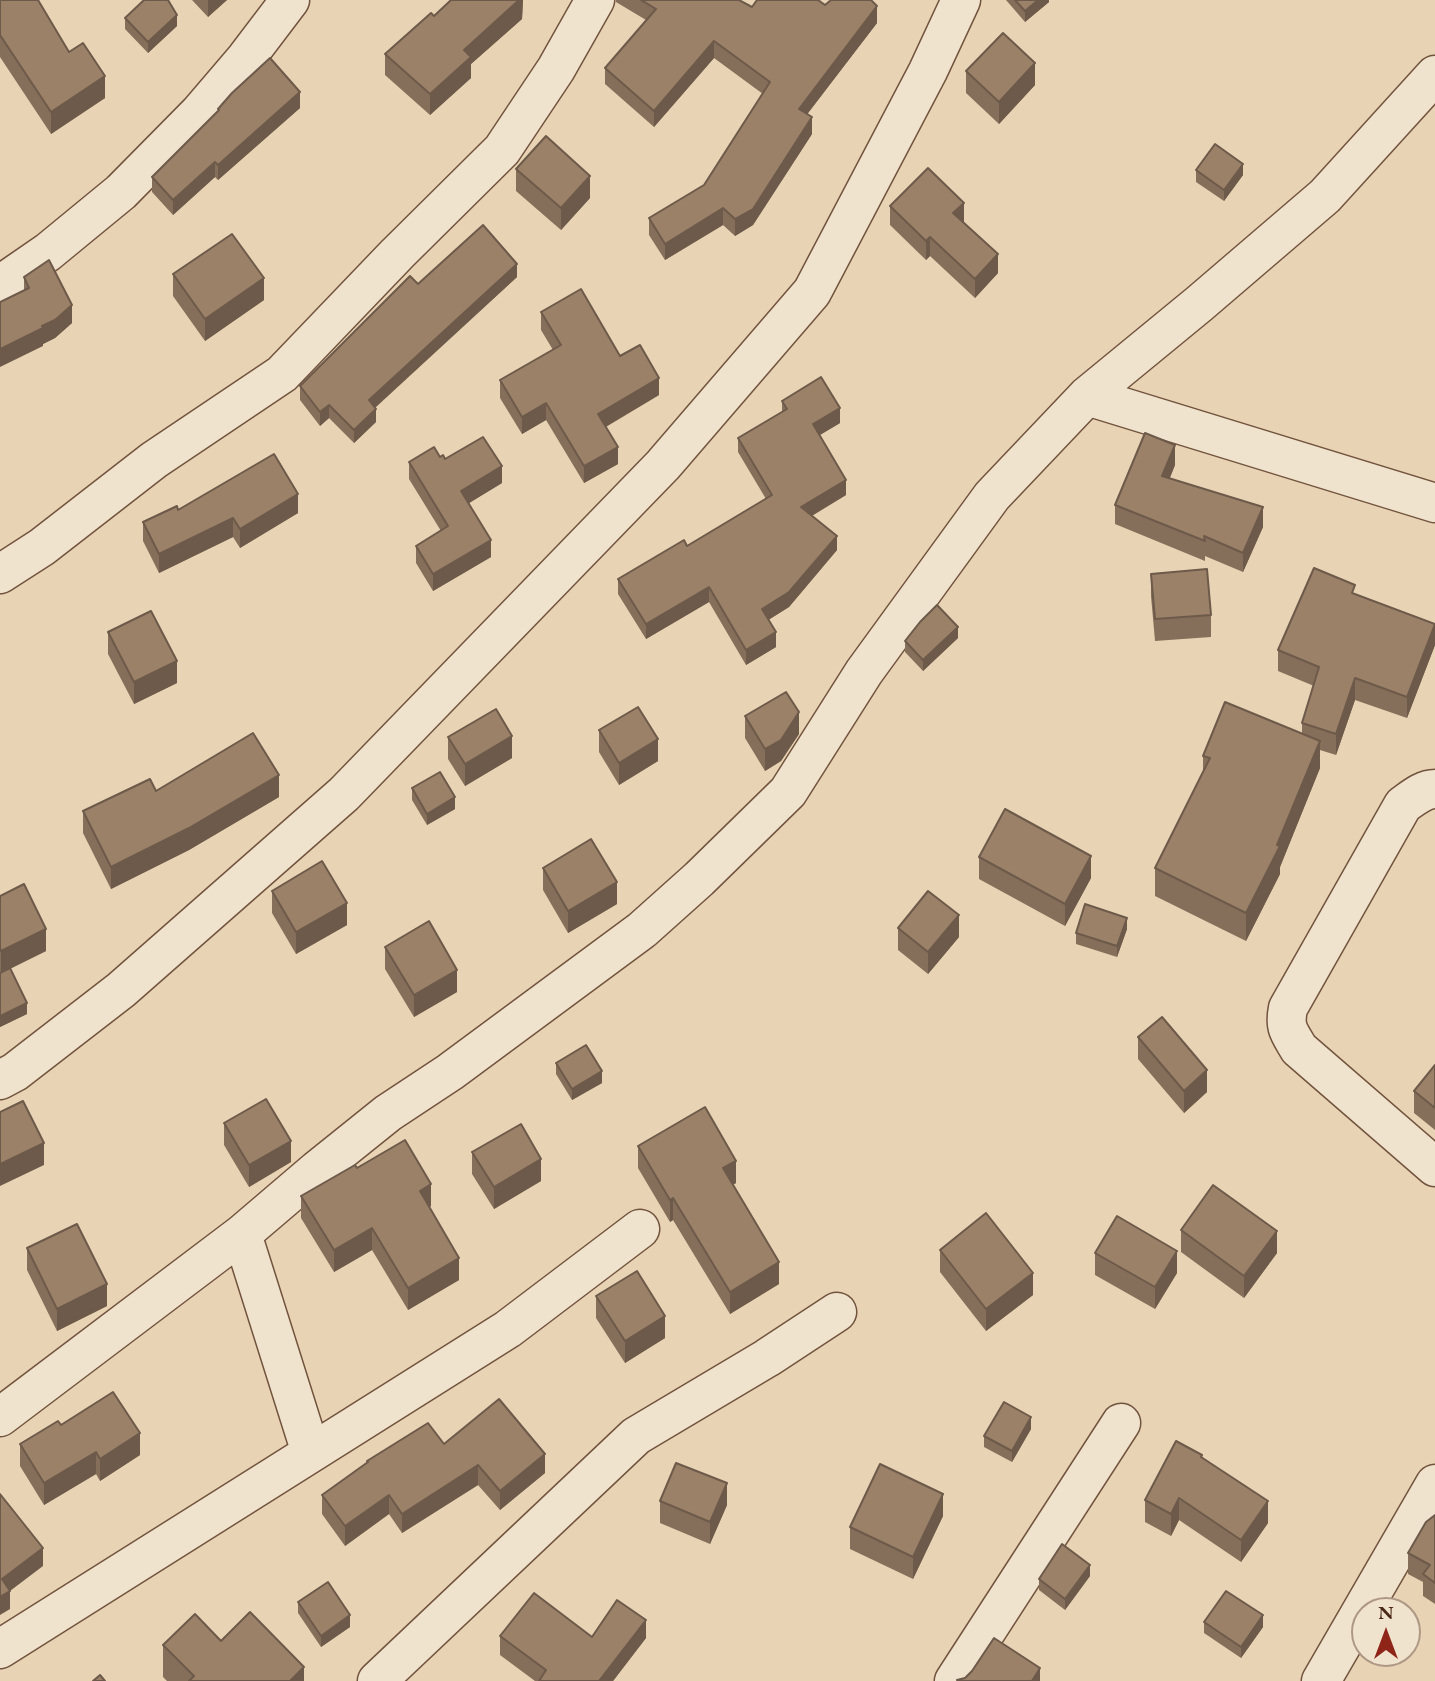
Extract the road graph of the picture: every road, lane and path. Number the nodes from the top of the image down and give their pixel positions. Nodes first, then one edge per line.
1 (290, 0) edge
2 (595, 0) edge
3 (961, 0) edge
4 (1435, 75) edge
5 (0, 285) edge
6 (1087, 396) junction
7 (1435, 503) edge
8 (0, 574) edge
9 (1435, 789) edge
10 (0, 1080) edge
11 (1435, 1167) edge
12 (640, 1229) dead end
13 (242, 1234) junction
14 (837, 1312) dead end
15 (0, 1417) edge
16 (1121, 1423) dead end
17 (311, 1453) junction
18 (1435, 1484) edge
19 (0, 1649) edge
20 (377, 1681) edge
21 (954, 1681) edge
22 (1321, 1681) edge

1 - 5 street
2 - 8 street
3 - 10 street
4 - 6 street
6 - 7 street
6 - 13 street
9 - 11 street
12 - 17 street
13 - 15 street
13 - 17 street
14 - 20 street
16 - 21 street
17 - 19 street
18 - 22 street

